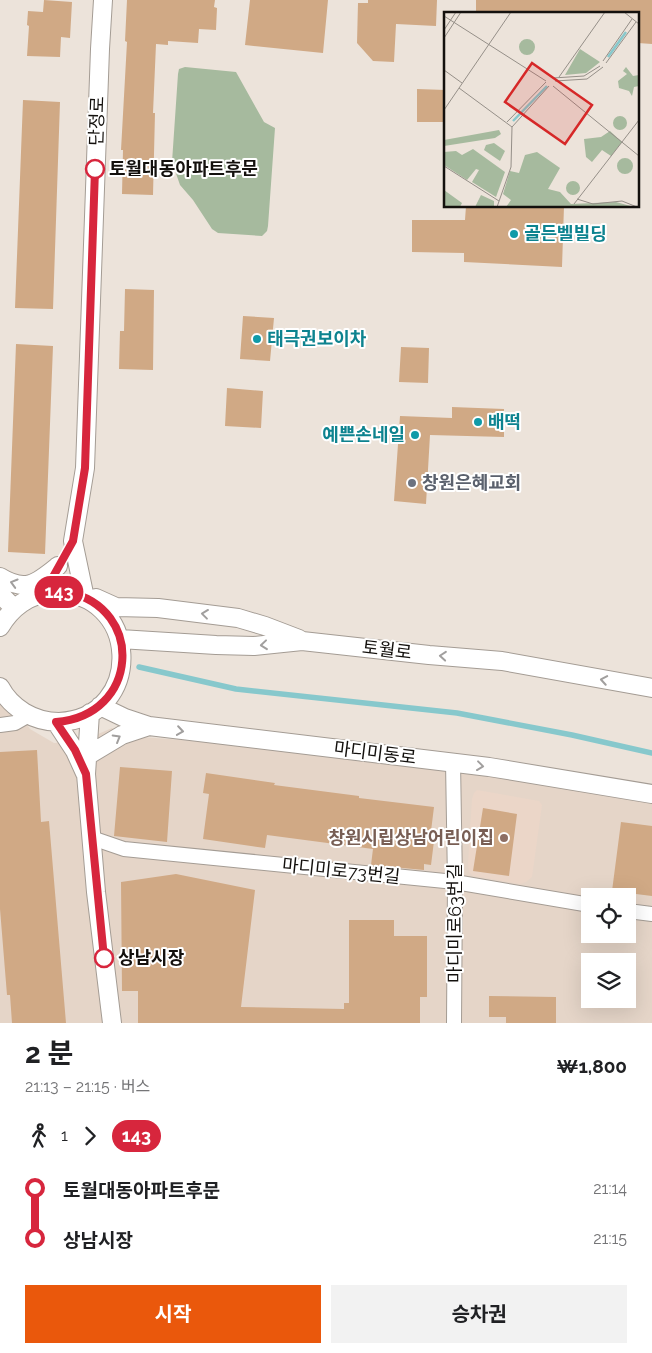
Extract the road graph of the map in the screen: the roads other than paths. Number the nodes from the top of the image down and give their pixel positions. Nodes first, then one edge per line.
1 (103, 0) edge
2 (73, 541) junction
3 (58, 566) junction
4 (0, 577) edge
5 (44, 593) junction
6 (0, 594) edge
7 (84, 594) junction
8 (14, 608) junction
9 (0, 626) edge
10 (120, 639) junction
11 (302, 640) junction
12 (0, 688) edge
13 (652, 688) edge
14 (95, 710) junction
15 (30, 715) junction
16 (56, 722) junction
17 (0, 725) edge
18 (149, 726) junction
19 (87, 756) junction
20 (453, 762) junction
21 (86, 774) junction
22 (652, 794) edge
23 (92, 838) junction
24 (455, 882) junction
25 (581, 903) edge
26 (636, 912) edge
27 (652, 914) edge
28 (112, 1023) edge
29 (454, 1023) edge

1 - 2 street, 단정로
2 - 3 street, 단정로
2 - 7 street, 단정로
3 -> 4 street
3 - 5 street, 단정로
5 - 7 street
5 - 8 street
6 - 8 street
7 - 10 street
11 -> 7 street
8 - 9 street
11 -> 10 street, 토월로
10 - 14 street
13 -> 11 street, 토월로
12 - 15 street
14 - 16 street
14 - 18 street, 마디미동로
14 - 19 street
15 - 16 street
15 - 17 street
16 - 21 street
19 -> 18 street
18 -> 20 street, 마디미동로
19 - 21 street
20 -> 22 street, 마디미동로
20 - 24 street, 마디미로63번길
21 - 23 street
23 - 24 street, 마디미로73번길
23 - 28 street
24 - 25 street, 마디미로73번길
24 - 29 street, 마디미로63번길
26 - 27 street

